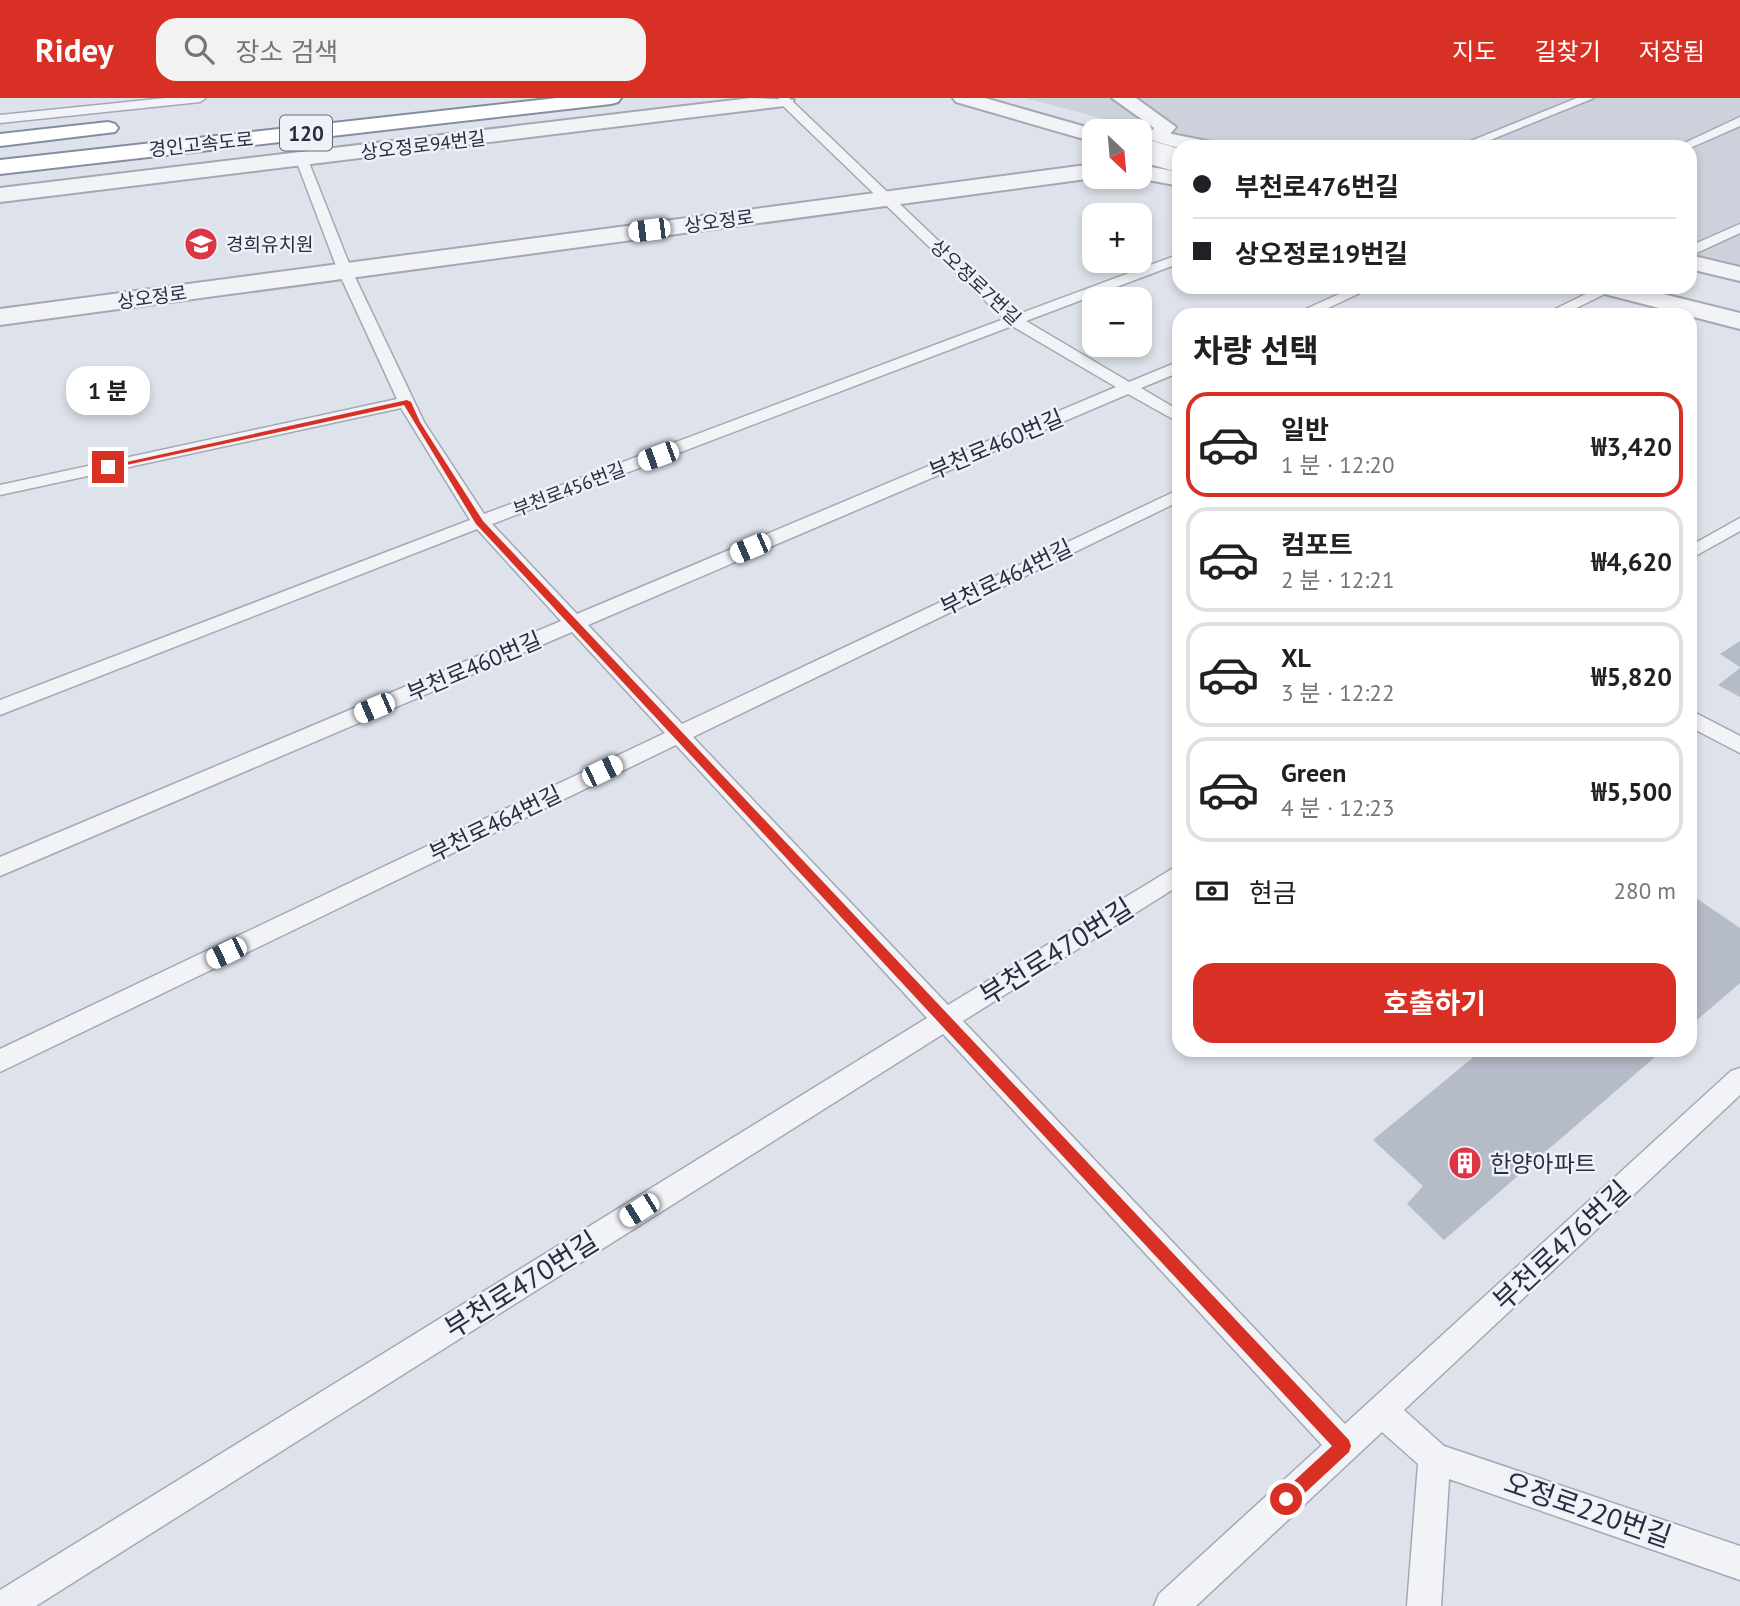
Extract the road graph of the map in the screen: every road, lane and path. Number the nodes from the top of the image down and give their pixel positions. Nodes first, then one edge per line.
1 (611, 98) edge
2 (963, 98) edge
3 (1122, 98) edge
4 (1588, 98) edge
5 (794, 99) edge
6 (202, 108) edge
7 (0, 119) edge
8 (1740, 121) edge
9 (1162, 132) junction
10 (1082, 133) edge
11 (0, 140) edge
12 (1152, 140) edge
13 (1187, 140) edge
14 (1480, 140) edge
15 (1697, 140) edge
16 (1152, 154) edge
17 (1172, 159) edge
18 (302, 160) junction
19 (0, 167) edge
20 (1082, 173) edge
21 (1152, 174) edge
22 (1172, 178) edge
23 (0, 195) edge
24 (888, 198) junction
25 (1740, 228) edge
26 (1697, 250) edge
27 (1172, 261) edge
28 (1697, 264) edge
29 (345, 271) junction
30 (1740, 274) edge
31 (1697, 287) edge
32 (1350, 294) edge
33 (1595, 294) edge
34 (1632, 294) edge
35 (1740, 297) edge
36 (1316, 308) edge
37 (1565, 308) edge
38 (1688, 308) edge
39 (1697, 310) edge
40 (0, 317) edge
41 (1014, 321) junction
42 (1740, 321) edge
43 (1172, 369) edge
44 (1128, 388) junction
45 (407, 402) junction
46 (1172, 413) edge
47 (0, 490) edge
48 (1172, 498) edge
49 (480, 523) junction
50 (1740, 523) edge
51 (1697, 550) edge
52 (574, 624) junction
53 (0, 708) edge
54 (1697, 721) edge
55 (677, 735) junction
56 (1740, 746) edge
57 (0, 867) edge
58 (1172, 878) edge
59 (945, 1020) junction
60 (0, 1061) edge
61 (1740, 1079) edge
62 (1382, 1411) junction
63 (1343, 1446) junction
64 (1434, 1458) junction
65 (1740, 1563) edge
66 (5, 1606) edge
67 (1171, 1606) edge
68 (1424, 1606) edge

1 - 19 highway, 경인고속도로 / 120
2 - 10 street
3 - 9 street
4 - 14 lane
5 - 18 street, 상오정로94번길
5 - 24 lane
6 - 7 lane
6 - 11 highway, 경인고속도로
8 - 15 lane
9 - 12 street
9 - 13 street
16 - 17 street, bridge
18 - 23 street, 상오정로94번길
18 - 29 lane
20 - 24 street, 상오정로
21 - 22 street
24 - 29 street, 상오정로
24 - 41 lane, 상오정로7번길
25 - 26 lane
27 - 41 lane, 부천로456번길
28 - 30 street
29 - 40 street, 상오정로
29 - 45 lane
31 - 35 street
32 - 36 lane
33 - 37 lane
34 - 38 street
39 - 42 street
41 - 44 lane, 상오정로7번길
41 - 49 lane, 부천로456번길
43 - 44 lane, 부천로460번길
44 - 46 lane, 상오정로7번길
44 - 52 lane, 부천로460번길
45 - 47 lane
45 - 49 lane
48 - 55 lane, 부천로464번길
49 - 52 lane
49 - 53 lane, 부천로456번길
50 - 51 lane
52 - 55 lane
52 - 57 lane, 부천로460번길
54 - 56 lane
55 - 59 lane
55 - 60 lane, 부천로464번길
58 - 59 lane, 부천로470번길
59 - 63 lane
59 - 66 lane, 부천로470번길
61 - 62 lane, 부천로476번길
62 - 63 lane, 부천로476번길
62 - 64 lane
63 - 67 lane, 부천로476번길
64 - 65 lane, 오정로220번길
64 - 68 lane

